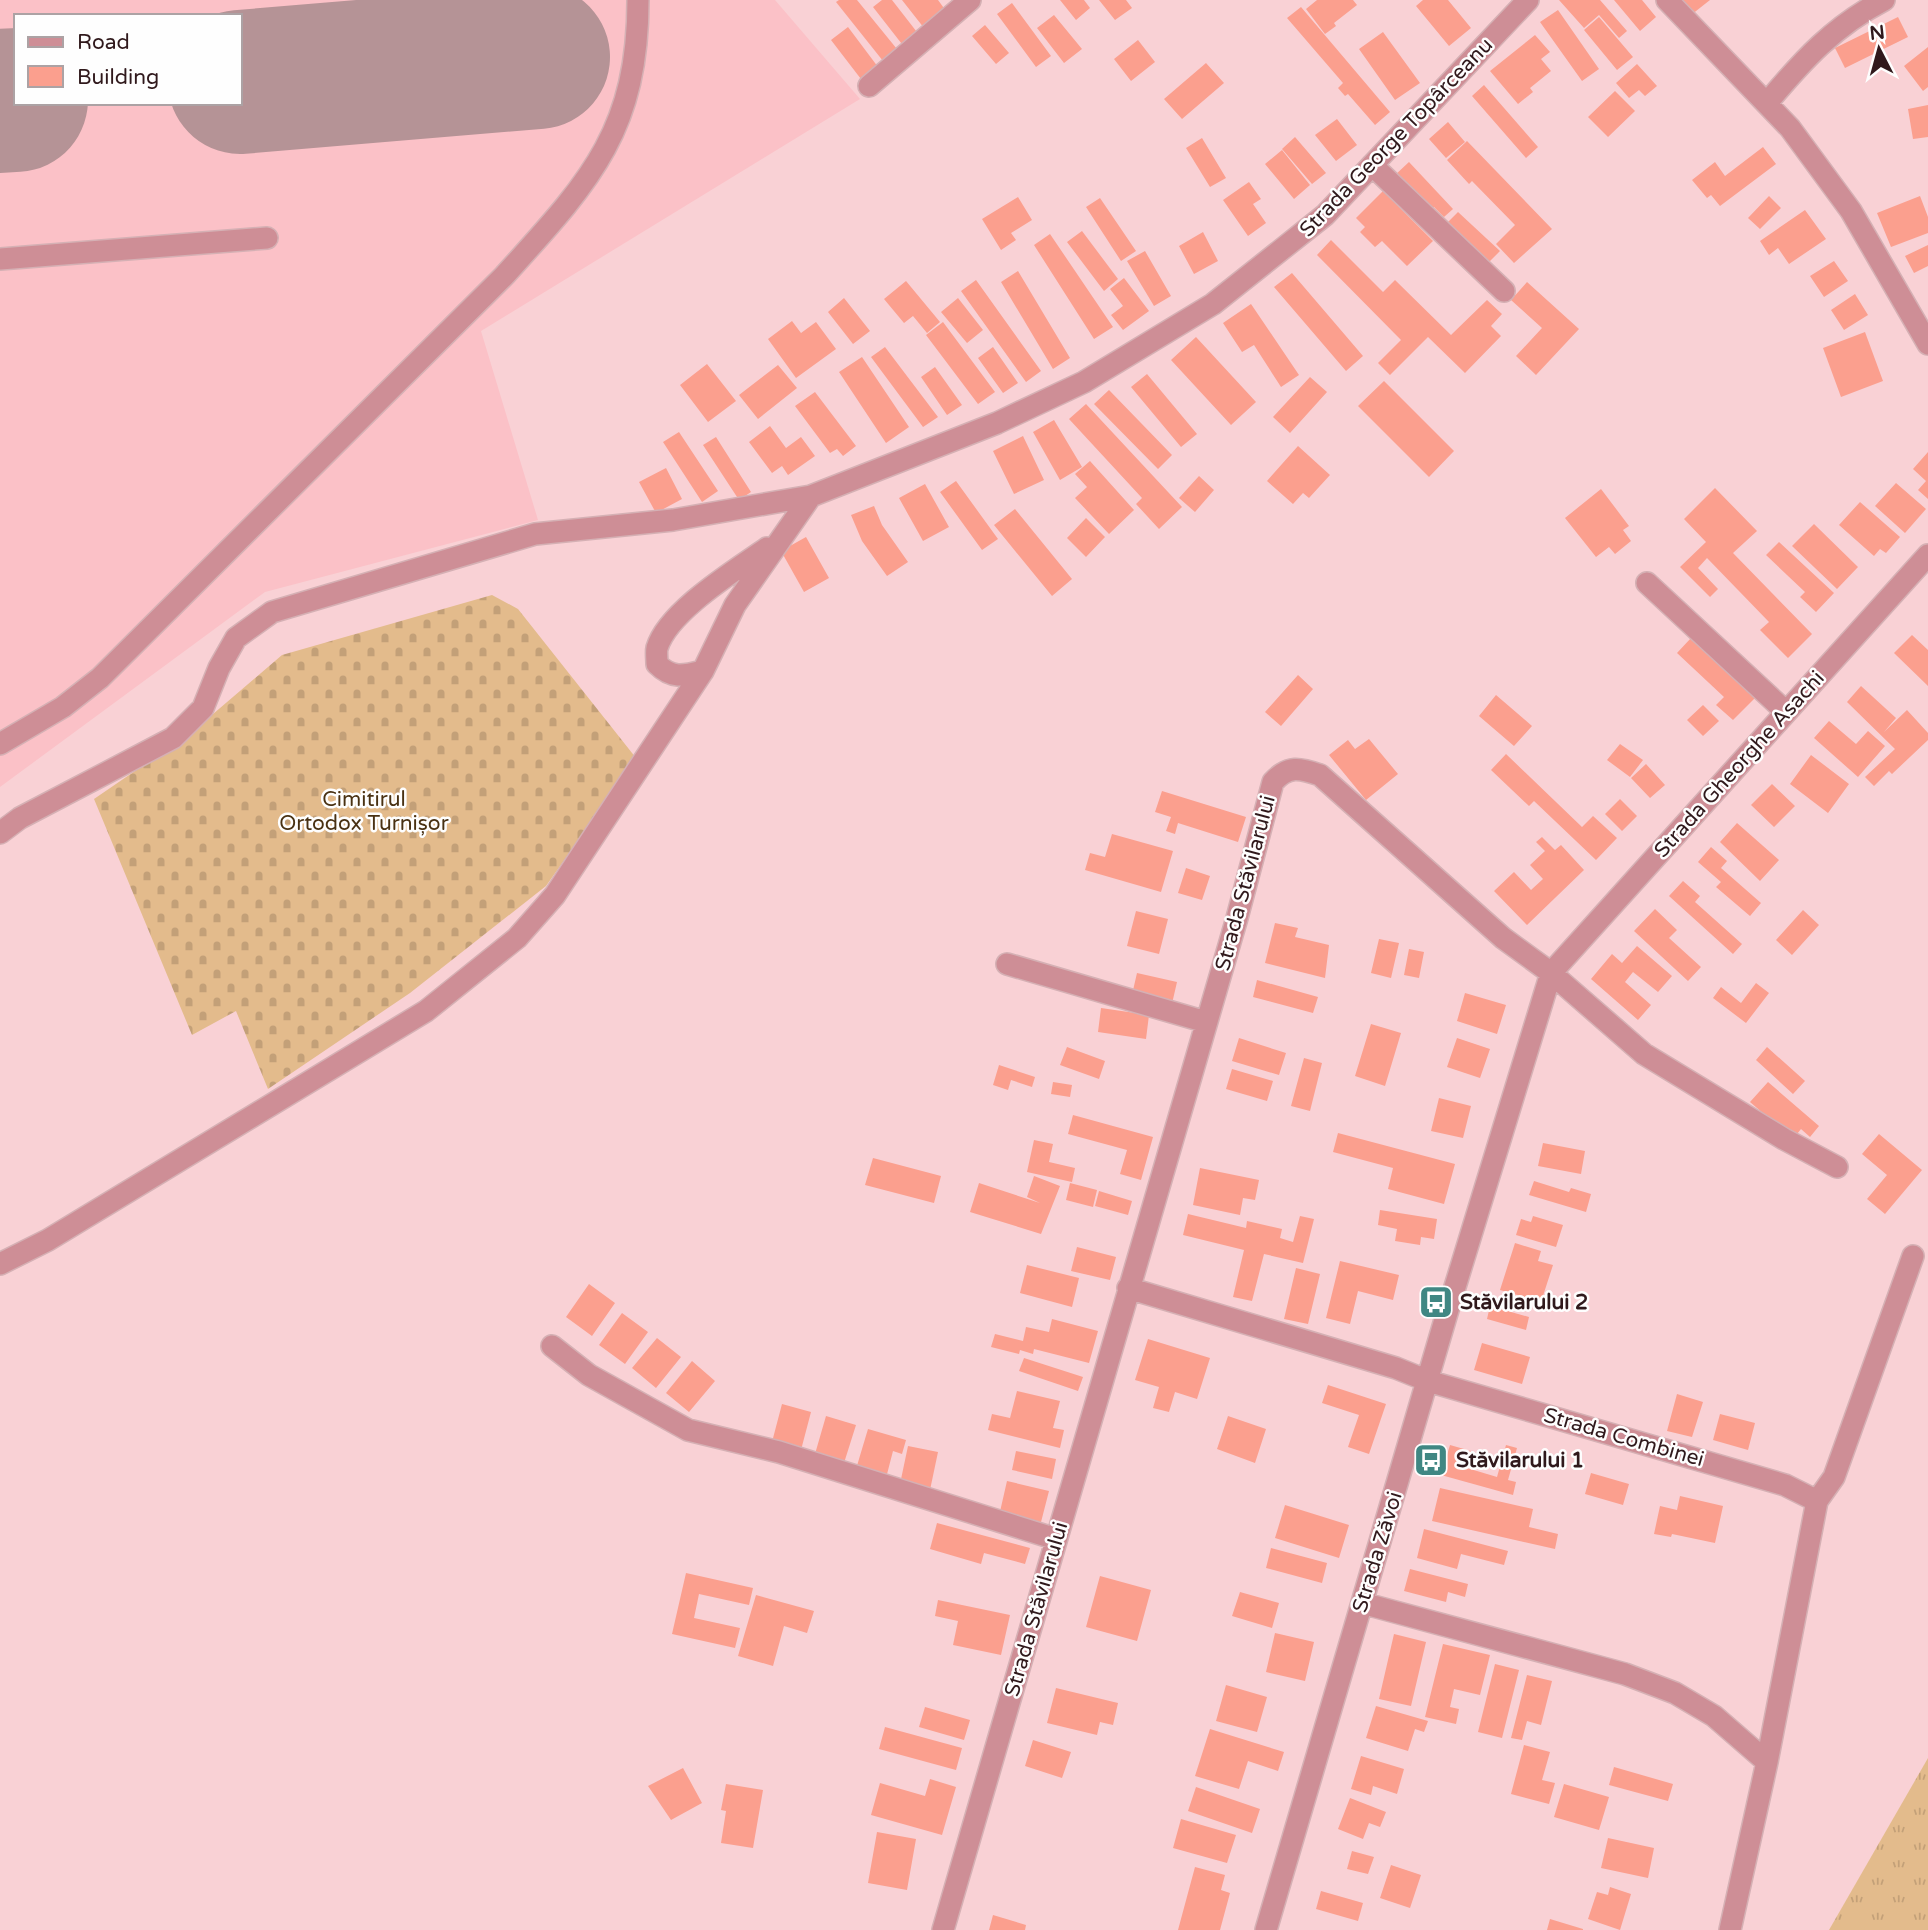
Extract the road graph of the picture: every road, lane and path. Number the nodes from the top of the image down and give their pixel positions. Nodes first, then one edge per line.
1 (638, 0) edge
2 (970, 0) edge
3 (1528, 0) edge
4 (1667, 0) edge
5 (1884, 0) edge
6 (869, 86) dead end
7 (1767, 103) junction
8 (1372, 165) junction
9 (267, 238) dead end
10 (0, 259) edge
11 (1504, 290) dead end
12 (1928, 344) edge
13 (811, 496) junction
14 (777, 541) junction
15 (1928, 555) edge
16 (1647, 583) dead end
17 (703, 671) junction
18 (1786, 712) junction
19 (0, 744) edge
20 (0, 833) edge
21 (1007, 964) dead end
22 (1551, 973) junction
23 (1206, 1022) junction
24 (1837, 1167) dead end
25 (1913, 1256) dead end
26 (0, 1264) edge
27 (1128, 1288) junction
28 (552, 1346) dead end
29 (1428, 1381) junction
30 (1817, 1501) junction
31 (1056, 1539) junction
32 (1362, 1603) junction
33 (1766, 1762) junction
34 (943, 1930) edge
35 (1266, 1930) edge
36 (1730, 1930) edge

1 - 19 street
2 - 6 street
3 - 8 street, Strada George Topârceanu
4 - 7 street
5 - 7 street
7 - 12 street
8 - 11 street
8 - 13 street, Strada George Topârceanu
9 - 10 street
13 - 14 street
13 - 20 street, Strada George Topârceanu
14 - 17 street
14 - 17 street
15 - 18 street, Strada Gheorghe Asachi
16 - 18 street
17 - 26 street
18 - 22 street, Strada Gheorghe Asachi
21 - 23 street
22 - 23 street, Strada Stăvilarului
22 - 24 street
22 - 29 street, Strada Zăvoi
23 - 27 street, Strada Stăvilarului
25 - 30 street
27 - 29 street
27 - 31 street, Strada Stăvilarului
28 - 31 street
29 - 30 street, Strada Combinei
29 - 32 street, Strada Zăvoi
30 - 33 street
31 - 34 street, Strada Stăvilarului
32 - 33 street
32 - 35 street, Strada Zăvoi
33 - 36 street

